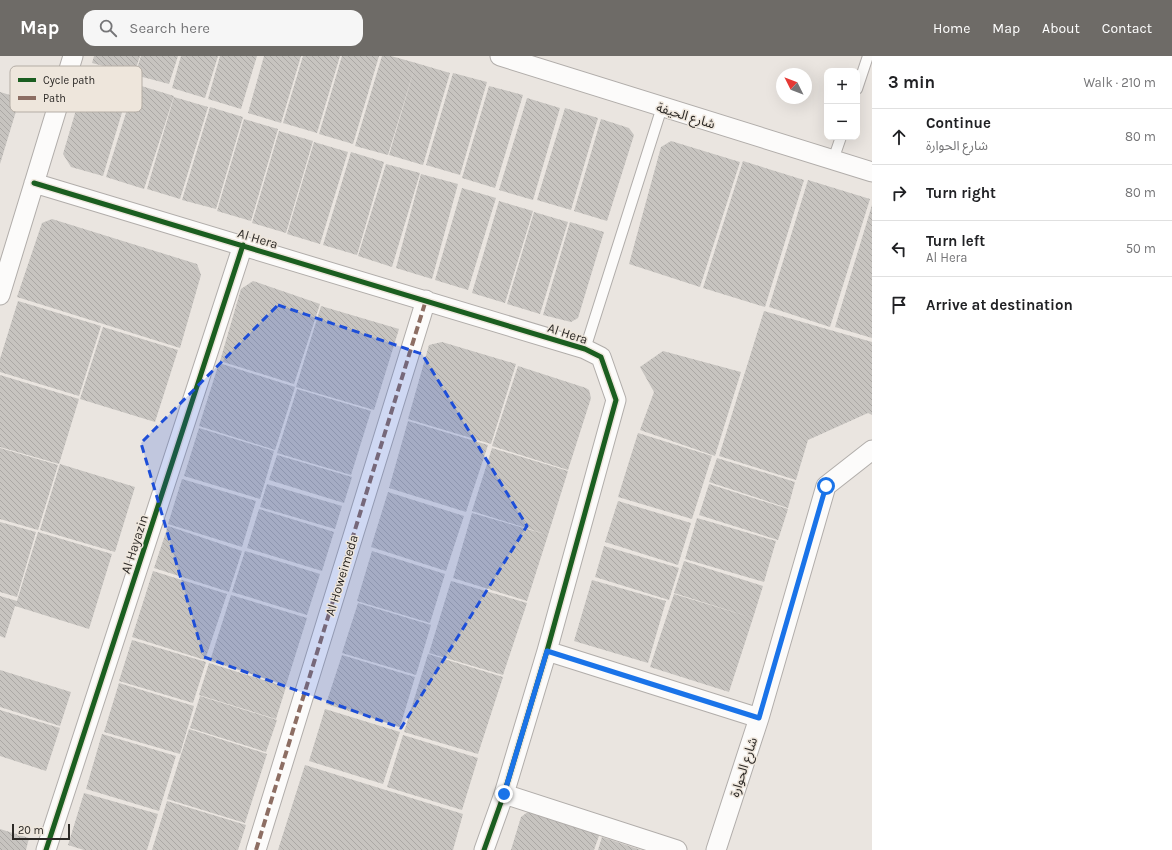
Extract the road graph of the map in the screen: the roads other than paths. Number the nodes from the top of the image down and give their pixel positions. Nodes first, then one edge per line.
1 (74, 56) edge
2 (500, 56) edge
3 (868, 56) edge
4 (71, 66) edge
5 (860, 80) edge
6 (662, 107) junction
7 (56, 112) edge
8 (840, 140) edge
9 (833, 160) junction
10 (872, 172) edge
11 (34, 183) junction
12 (243, 245) junction
13 (0, 295) edge
14 (426, 300) junction
15 (585, 349) junction
16 (872, 450) edge
17 (547, 651) junction
18 (759, 718) junction
19 (504, 794) junction
20 (46, 850) edge
21 (256, 850) edge
22 (484, 850) edge
23 (677, 850) edge
24 (716, 850) edge

1 - 4 street
2 - 6 street, شارع الحيفة
3 - 5 lane
6 - 9 street, شارع الحيفة
6 - 15 lane
7 - 11 street
8 - 9 lane
9 - 10 street, شارع الحيفة
11 - 12 street, Al Hera
11 - 13 street
12 - 14 street, Al Hera
12 - 20 street, Al Hayazin
14 - 15 street, Al Hera
14 - 21 street, Al Howeimeda
15 - 17 street, Al Hera
16 - 18 street, شارع الحوارة
17 - 18 street
17 - 19 street, Al Hera
18 - 24 street, شارع الحوارة
19 - 22 street, Al Hera
19 - 23 street

